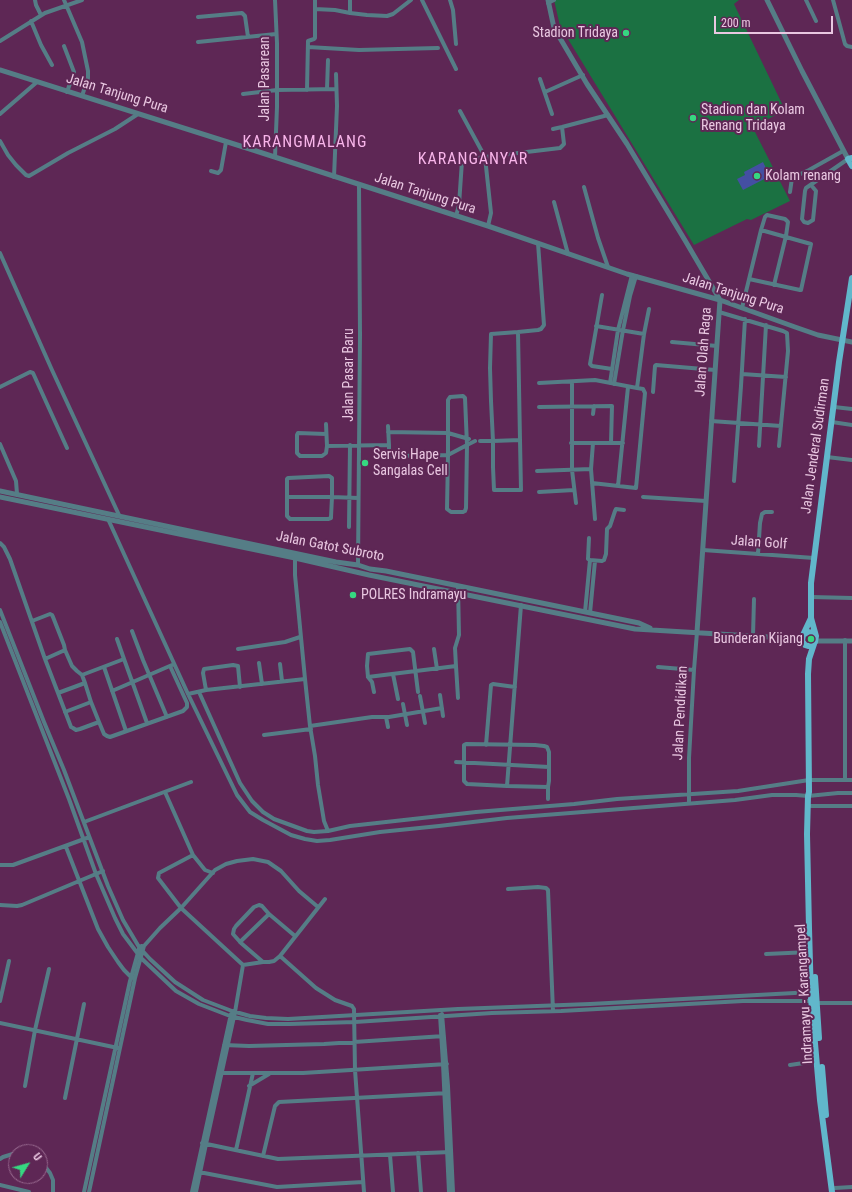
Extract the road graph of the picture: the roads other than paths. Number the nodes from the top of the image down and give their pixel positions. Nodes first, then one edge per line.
1 (35, 0) edge
2 (64, 0) edge
3 (82, 0) edge
4 (275, 0) edge
5 (315, 0) edge
6 (350, 0) edge
7 (403, 0) edge
8 (411, 0) edge
9 (422, 0) edge
10 (450, 0) edge
11 (554, 0) edge
12 (806, 0) edge
13 (833, 0) edge
14 (548, 1) edge
15 (769, 1) edge
16 (406, 4) junction
17 (66, 6) junction
18 (315, 9) junction
19 (350, 13) junction
20 (40, 15) junction
21 (198, 17) dead end
22 (31, 21) junction
23 (816, 22) dead end
24 (276, 34) junction
25 (248, 37) junction
26 (0, 41) edge
27 (198, 42) dead end
28 (456, 44) dead end
29 (64, 46) dead end
30 (308, 47) junction
31 (852, 47) edge
32 (438, 48) dead end
33 (328, 60) dead end
34 (52, 65) dead end
35 (456, 69) dead end
36 (0, 70) edge
37 (336, 74) dead end
38 (583, 75) junction
39 (540, 79) dead end
40 (37, 82) junction
41 (336, 89) junction
42 (277, 90) junction
43 (308, 90) junction
44 (327, 90) junction
45 (67, 92) junction
46 (545, 92) junction
47 (243, 94) dead end
48 (82, 96) junction
49 (460, 111) dead end
50 (0, 114) edge
51 (138, 114) junction
52 (552, 114) dead end
53 (608, 114) junction
54 (562, 127) junction
55 (553, 129) dead end
56 (0, 141) edge
57 (226, 142) junction
58 (843, 151) junction
59 (275, 157) junction
60 (486, 157) junction
61 (850, 159) edge
62 (852, 166) edge
63 (211, 171) dead end
64 (334, 177) junction
65 (359, 185) junction
66 (811, 185) junction
67 (584, 187) dead end
68 (790, 192) dead end
69 (554, 202) dead end
70 (456, 216) junction
71 (488, 226) junction
72 (761, 230) junction
73 (786, 236) junction
74 (538, 243) junction
75 (0, 253) edge
76 (568, 254) junction
77 (608, 267) junction
78 (634, 275) junction
79 (852, 278) edge
80 (749, 279) junction
81 (774, 285) junction
82 (602, 295) dead end
83 (720, 300) junction
84 (742, 308) junction
85 (649, 309) dead end
86 (719, 312) junction
87 (745, 319) junction
88 (766, 325) junction
89 (596, 326) junction
90 (621, 330) junction
91 (518, 332) junction
92 (644, 334) junction
93 (842, 340) junction
94 (672, 342) dead end
95 (852, 342) edge
96 (717, 346) junction
97 (612, 369) junction
98 (715, 370) junction
99 (742, 374) junction
100 (763, 376) junction
101 (786, 377) junction
102 (572, 382) junction
103 (539, 383) dead end
104 (612, 384) junction
105 (0, 387) edge
106 (628, 387) junction
107 (637, 388) junction
108 (653, 392) dead end
109 (594, 406) junction
110 (539, 407) dead end
111 (572, 407) junction
112 (834, 407) junction
113 (852, 409) edge
114 (593, 414) dead end
115 (712, 421) junction
116 (738, 422) junction
117 (832, 422) junction
118 (326, 424) dead end
119 (760, 424) junction
120 (852, 425) edge
121 (388, 426) dead end
122 (781, 426) junction
123 (388, 432) junction
124 (448, 433) junction
125 (326, 434) junction
126 (467, 438) junction
127 (520, 440) junction
128 (480, 441) dead end
129 (493, 441) junction
130 (571, 443) junction
131 (593, 443) junction
132 (611, 443) junction
133 (623, 443) junction
134 (0, 444) edge
135 (350, 445) junction
136 (389, 445) junction
137 (467, 445) junction
138 (327, 446) junction
139 (360, 446) junction
140 (759, 446) dead end
141 (779, 446) dead end
142 (67, 448) dead end
143 (448, 455) junction
144 (827, 457) junction
145 (852, 460) edge
146 (592, 469) junction
147 (572, 470) junction
148 (537, 471) dead end
149 (734, 481) dead end
150 (592, 482) junction
151 (618, 486) junction
152 (574, 490) junction
153 (0, 491) edge
154 (539, 492) dead end
155 (17, 494) junction
156 (0, 497) edge
157 (287, 497) junction
158 (332, 497) junction
159 (349, 497) junction
160 (643, 497) dead end
161 (358, 498) junction
162 (706, 501) junction
163 (576, 504) dead end
164 (624, 510) dead end
165 (772, 512) dead end
166 (118, 515) junction
167 (595, 519) dead end
168 (108, 520) junction
169 (349, 527) dead end
170 (589, 538) dead end
171 (0, 543) edge
172 (703, 550) junction
173 (758, 554) junction
174 (295, 558) junction
175 (814, 558) junction
176 (593, 561) junction
177 (358, 565) junction
178 (458, 586) junction
179 (457, 592) junction
180 (811, 597) junction
181 (852, 598) edge
182 (754, 599) dead end
183 (521, 605) junction
184 (0, 610) edge
185 (588, 613) junction
186 (811, 618) junction
187 (32, 621) junction
188 (0, 622) edge
189 (654, 630) junction
190 (132, 631) dead end
191 (697, 632) junction
192 (753, 636) junction
193 (300, 637) junction
194 (117, 639) dead end
195 (803, 639) junction
196 (815, 640) junction
197 (845, 640) junction
198 (852, 641) edge
199 (238, 649) dead end
200 (434, 649) dead end
201 (65, 650) junction
202 (45, 659) junction
203 (124, 659) junction
204 (809, 659) junction
205 (259, 663) dead end
206 (280, 664) dead end
207 (172, 665) junction
208 (456, 666) junction
209 (104, 667) junction
210 (658, 667) dead end
211 (437, 668) junction
212 (415, 670) junction
213 (694, 670) junction
214 (82, 674) junction
215 (394, 674) junction
216 (150, 675) junction
217 (368, 677) junction
218 (305, 679) junction
219 (282, 681) junction
220 (85, 683) junction
221 (133, 683) junction
222 (262, 684) junction
223 (240, 687) junction
224 (515, 687) junction
225 (206, 690) junction
226 (112, 691) junction
227 (198, 692) junction
228 (374, 692) dead end
229 (58, 693) junction
230 (189, 694) junction
231 (440, 695) dead end
232 (458, 698) dead end
233 (398, 699) dead end
234 (91, 702) junction
235 (403, 704) dead end
236 (442, 708) junction
237 (422, 711) junction
238 (66, 712) junction
239 (405, 714) junction
240 (443, 716) dead end
241 (167, 717) junction
242 (386, 717) junction
243 (99, 722) junction
244 (147, 723) junction
245 (425, 723) dead end
246 (407, 725) dead end
247 (311, 727) junction
248 (388, 727) dead end
249 (126, 731) junction
250 (264, 735) dead end
251 (486, 745) junction
252 (510, 745) junction
253 (456, 762) dead end
254 (464, 762) junction
255 (508, 765) junction
256 (549, 767) junction
257 (845, 780) junction
258 (852, 780) edge
259 (809, 781) junction
260 (191, 782) dead end
261 (507, 786) junction
262 (548, 787) junction
263 (165, 792) junction
264 (852, 793) edge
265 (809, 795) junction
266 (74, 798) junction
267 (69, 799) junction
268 (548, 799) dead end
269 (689, 799) junction
270 (811, 806) junction
271 (852, 806) edge
272 (516, 809) junction
273 (517, 816) junction
274 (84, 822) junction
275 (328, 830) junction
276 (90, 838) junction
277 (84, 839) junction
278 (66, 847) junction
279 (193, 856) junction
280 (0, 865) edge
281 (103, 871) junction
282 (213, 873) junction
283 (96, 874) junction
284 (79, 881) junction
285 (508, 889) dead end
286 (325, 899) dead end
287 (0, 905) edge
288 (318, 907) junction
289 (181, 908) junction
290 (269, 914) junction
291 (295, 936) junction
292 (240, 942) junction
293 (142, 948) junction
294 (810, 952) junction
295 (766, 954) dead end
296 (139, 956) junction
297 (280, 956) junction
298 (9, 961) dead end
299 (263, 962) junction
300 (243, 966) junction
301 (49, 969) dead end
302 (133, 978) junction
303 (813, 997) junction
304 (0, 1001) edge
305 (852, 1003) edge
306 (84, 1004) dead end
307 (572, 1004) junction
308 (553, 1005) junction
309 (234, 1010) junction
310 (440, 1010) junction
311 (573, 1010) junction
312 (553, 1011) junction
313 (355, 1015) junction
314 (441, 1015) junction
315 (232, 1017) junction
316 (355, 1022) junction
317 (0, 1023) edge
318 (35, 1030) junction
319 (443, 1036) junction
320 (77, 1040) junction
321 (355, 1042) junction
322 (226, 1046) junction
323 (118, 1048) junction
324 (817, 1060) junction
325 (445, 1064) junction
326 (790, 1065) dead end
327 (355, 1070) junction
328 (222, 1073) junction
329 (253, 1073) junction
330 (271, 1073) junction
331 (25, 1086) dead end
332 (249, 1086) junction
333 (446, 1093) junction
334 (65, 1098) dead end
335 (358, 1099) junction
336 (204, 1143) junction
337 (236, 1150) junction
338 (446, 1152) junction
339 (452, 1152) junction
340 (418, 1153) junction
341 (390, 1155) junction
342 (263, 1156) junction
343 (361, 1156) junction
344 (48, 1170) edge
345 (199, 1172) junction
346 (363, 1182) junction
347 (0, 1185) edge
348 (852, 1187) edge
349 (834, 1191) edge
350 (29, 1192) edge
351 (53, 1192) edge
352 (84, 1192) edge
353 (88, 1192) edge
354 (192, 1192) edge
355 (196, 1192) edge
356 (364, 1192) edge
357 (393, 1192) edge
358 (420, 1192) edge
359 (448, 1192) edge
360 (453, 1192) edge

1 - 20 street
2 - 17 street
3 - 17 street
4 - 24 street, Jalan Pasarean
5 - 18 street
6 - 19 street
7 - 16 street
8 - 16 street
9 - 35 street
10 - 28 street
11 - 14 street
12 - 23 street
13 - 31 street
14 - 38 street, Jalan Olah Raga
15 - 58 street
16 - 19 street
17 - 20 street
17 - 48 street
18 - 19 street
18 - 30 street
20 - 22 street
21 - 25 street
22 - 26 street
22 - 34 street
24 - 25 street
24 - 42 street, Jalan Pasarean
25 - 27 street
29 - 45 street
30 - 32 street
30 - 43 street
33 - 44 street
36 - 40 street, Jalan Tanjung Pura
37 - 41 street
38 - 46 street
38 - 53 street, Jalan Olah Raga
39 - 46 street
40 - 45 street, Jalan Tanjung Pura
40 - 50 street
41 - 44 street
41 - 64 street
42 - 43 street
42 - 47 street
42 - 59 street, Jalan Pasarean
43 - 44 street
45 - 48 street, Jalan Tanjung Pura
46 - 52 street
48 - 51 street, Jalan Tanjung Pura
49 - 60 street
51 - 56 street
51 - 57 street, Jalan Tanjung Pura
53 - 54 street
53 - 83 street, Jalan Olah Raga
54 - 55 street
54 - 60 street
57 - 59 street, Jalan Tanjung Pura
57 - 63 street
58 - 61 street
58 - 68 street
59 - 64 street, Jalan Tanjung Pura
60 - 70 street
60 - 71 street
61 - 62 main road
61 - 66 street
64 - 65 street, Jalan Tanjung Pura
65 - 70 street, Jalan Tanjung Pura
65 - 139 street, Jalan Pasar Baru
66 - 66 street
67 - 77 street
69 - 76 street
70 - 71 street, Jalan Tanjung Pura
71 - 74 street, Jalan Tanjung Pura
72 - 73 street
72 - 73 street
72 - 80 street
73 - 81 street
73 - 81 street
74 - 76 street, Jalan Tanjung Pura
74 - 91 street
75 - 166 street
76 - 77 street, Jalan Tanjung Pura
77 - 78 street, Jalan Tanjung Pura
78 - 83 street, Jalan Tanjung Pura
78 - 90 street
79 - 93 main road, Jalan Jenderal Sudirman
80 - 81 street
80 - 84 street
82 - 89 street
83 - 84 street, Jalan Tanjung Pura
83 - 86 street, Jalan Olah Raga
84 - 93 street, Jalan Tanjung Pura
85 - 92 street
86 - 87 street
86 - 96 street, Jalan Olah Raga
87 - 88 street
87 - 99 street
88 - 100 street
88 - 101 street
89 - 90 street
89 - 97 street
90 - 92 street
90 - 97 street
90 - 104 street
91 - 127 street
91 - 129 street
92 - 107 street
93 - 95 street, Jalan Tanjung Pura
93 - 112 main road, Jalan Jenderal Sudirman
94 - 96 street
96 - 98 street, Jalan Olah Raga
97 - 104 street
98 - 108 street
98 - 115 street, Jalan Olah Raga
99 - 100 street
99 - 116 street
100 - 101 street
100 - 119 street
101 - 122 street
102 - 103 street
102 - 104 street
102 - 111 street
104 - 106 street
105 - 142 street
106 - 107 street
106 - 133 street
107 - 151 street
109 - 111 street
109 - 114 street
109 - 132 street
110 - 111 street
111 - 130 street
112 - 113 street
112 - 117 main road, Jalan Jenderal Sudirman
115 - 116 street
115 - 162 street, Jalan Olah Raga
116 - 119 street
116 - 149 street
117 - 120 street
117 - 144 main road, Jalan Jenderal Sudirman
118 - 125 street
119 - 122 street
119 - 140 street
121 - 123 street
122 - 141 street
123 - 124 street
123 - 136 street
124 - 126 street
124 - 126 street
124 - 143 street
125 - 138 street
125 - 138 street
126 - 137 street
126 - 137 street
127 - 129 street
127 - 129 street
128 - 129 street
130 - 131 street
130 - 147 street
131 - 132 street
131 - 146 street
132 - 133 street
133 - 151 street
134 - 155 street
135 - 138 street
135 - 139 street
135 - 159 street
136 - 139 street
136 - 143 street
137 - 143 street
137 - 143 street
139 - 161 street, Jalan Pasar Baru
144 - 145 street
144 - 175 main road, Jalan Jenderal Sudirman
146 - 147 street
146 - 150 street
147 - 148 street
147 - 152 street
150 - 151 street
150 - 167 street
152 - 154 street
152 - 163 street
153 - 155 street, Jalan Gatot Subroto
155 - 166 street, Jalan Gatot Subroto
156 - 168 street, Jalan Gatot Subroto
157 - 158 street
157 - 158 street
157 - 158 street
158 - 159 street
159 - 161 street
159 - 169 street
160 - 162 street
161 - 177 street, Jalan Pasar Baru
162 - 172 street, Jalan Olah Raga
164 - 176 street
165 - 173 street
166 - 177 street, Jalan Gatot Subroto
168 - 174 street, Jalan Gatot Subroto
168 - 207 street
170 - 176 street
171 - 187 street
172 - 173 street, Jalan Golf
172 - 191 street, Jalan Olah Raga
173 - 175 street, Jalan Golf
174 - 179 street, Jalan Gatot Subroto
174 - 193 street
175 - 180 main road, Jalan Jenderal Sudirman
176 - 185 street
177 - 178 street, Jalan Gatot Subroto
178 - 179 street
178 - 185 street, Jalan Gatot Subroto
179 - 183 street, Jalan Gatot Subroto
179 - 208 street
180 - 181 street
180 - 186 main road, Jalan Jenderal Sudirman
182 - 192 street
183 - 189 street, Jalan Gatot Subroto
183 - 224 street
184 - 266 street
185 - 189 street, Jalan Gatot Subroto
186 - 195 main road
186 - 196 main road
187 - 201 street
187 - 202 street
188 - 267 street
189 - 191 street, Jalan Gatot Subroto
190 - 216 street
191 - 192 street, Jalan Gatot Subroto
191 - 213 street, Jalan Pendidikan
192 - 195 street, Jalan Gatot Subroto
193 - 199 street
193 - 218 street
194 - 203 street
195 - 196 main road
195 - 196 main road
195 - 204 main road
196 - 197 street
196 - 204 main road
197 - 198 street
197 - 257 street
200 - 211 street
201 - 202 street
201 - 214 street
202 - 229 street
203 - 209 street
203 - 221 street
204 - 259 main road, Indramayu - Karangampel
205 - 222 street
206 - 219 street
207 - 216 street
207 - 230 street
207 - 241 street
208 - 211 street
208 - 232 street
209 - 214 street
209 - 226 street
210 - 213 street
211 - 212 street
212 - 215 street
212 - 217 street
212 - 237 street
213 - 269 street, Jalan Pendidikan
214 - 220 street
215 - 217 street
215 - 233 street
216 - 221 street
216 - 241 street
217 - 228 street
218 - 219 street
218 - 247 street
219 - 222 street
220 - 229 street
220 - 234 street
221 - 226 street
221 - 244 street
222 - 223 street
223 - 225 street
223 - 225 street
224 - 251 street
224 - 252 street
225 - 227 street
226 - 249 street
227 - 230 street
227 - 275 street
229 - 238 street
230 - 273 street
231 - 236 street
234 - 238 street
234 - 243 street
235 - 239 street
236 - 237 street
236 - 240 street
237 - 239 street
237 - 245 street
238 - 243 street
239 - 242 street
239 - 246 street
241 - 244 street
242 - 247 street
242 - 248 street
243 - 249 street
244 - 249 street
247 - 250 street
247 - 275 street
251 - 252 street
251 - 254 street
252 - 255 street
252 - 256 street
253 - 254 street
254 - 255 street
254 - 261 street
255 - 256 street
255 - 261 street
256 - 262 street
257 - 258 street
257 - 259 street
259 - 265 main road, Indramayu - Karangampel
259 - 269 street
260 - 263 street
261 - 262 street
262 - 268 street
263 - 274 street
263 - 279 street
264 - 265 street
265 - 269 street
265 - 270 main road, Indramayu - Karangampel
265 - 294 main road, Indramayu - Karangampel
266 - 267 street
266 - 274 street
267 - 277 street
269 - 272 street
269 - 273 street
270 - 271 street
270 - 303 main road, Indramayu - Karangampel
272 - 273 street
272 - 275 street
274 - 276 street
276 - 277 street
276 - 281 street
277 - 278 street
277 - 283 street
278 - 280 street
278 - 284 street
279 - 282 street
279 - 289 street
281 - 283 street
281 - 293 street
282 - 288 street
282 - 289 street
283 - 284 street
283 - 296 street
284 - 287 street
284 - 302 street
285 - 308 street
286 - 288 street
288 - 291 street
289 - 293 street
289 - 300 street
290 - 291 street
290 - 292 street
290 - 292 street
291 - 297 street
292 - 299 street
293 - 296 street
293 - 309 street
294 - 295 street
294 - 303 main road, Indramayu - Karangampel
296 - 302 street
296 - 315 street
297 - 299 street
297 - 313 street
298 - 304 street
299 - 300 street
300 - 309 street
301 - 318 street
302 - 323 street
303 - 305 street
303 - 307 street
303 - 311 street
303 - 324 main road
303 - 349 main road, Indramayu - Karangampel
306 - 320 street
307 - 308 street
307 - 311 street
308 - 310 street
308 - 312 street
309 - 313 street
309 - 315 street
310 - 313 street
310 - 314 street
311 - 312 street
312 - 314 street
313 - 316 street
314 - 316 street
314 - 319 street
315 - 316 street
315 - 322 street
316 - 321 street
317 - 318 street
318 - 320 street
318 - 331 street
319 - 321 street
319 - 325 street
320 - 323 street
320 - 334 street
321 - 322 street
321 - 327 street
322 - 328 street
322 - 336 street
323 - 352 street
323 - 353 street
324 - 326 street
324 - 349 main road
325 - 327 street
325 - 333 street
327 - 330 street
327 - 335 street
328 - 329 street
328 - 336 street
329 - 330 street
329 - 332 street
330 - 332 street
332 - 337 street
333 - 335 street
333 - 338 street
333 - 339 street
335 - 342 street
335 - 343 street
336 - 337 street
336 - 345 street
337 - 342 street
338 - 339 street
338 - 340 street
338 - 359 street
339 - 360 street
340 - 341 street
340 - 358 street
341 - 343 street
341 - 357 street
342 - 343 street
343 - 346 street
344 - 351 street
345 - 346 street
345 - 354 street
345 - 355 street
346 - 356 street
347 - 350 street
348 - 349 street

